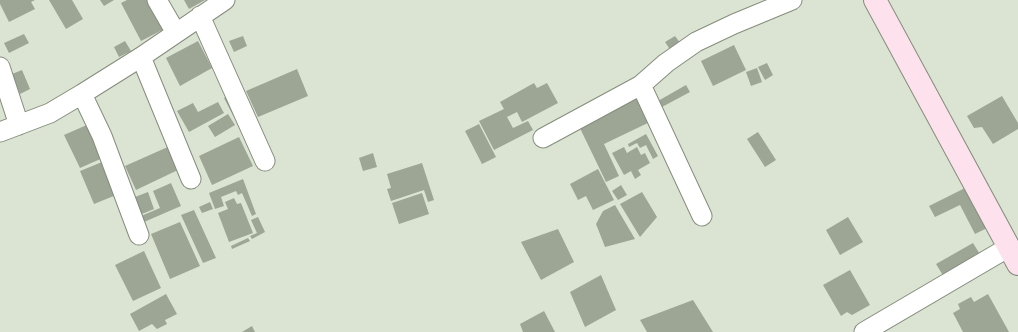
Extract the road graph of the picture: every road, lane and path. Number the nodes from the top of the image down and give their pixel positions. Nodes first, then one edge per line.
1 (157, 0) edge
2 (225, 0) edge
3 (792, 0) edge
4 (875, 0) edge
5 (200, 16) junction
6 (176, 33) junction
7 (141, 57) junction
8 (0, 67) edge
9 (641, 85) junction
10 (82, 94) junction
11 (18, 125) junction
12 (0, 132) edge
13 (543, 138) dead end
14 (265, 161) dead end
15 (191, 179) dead end
16 (702, 216) dead end
17 (139, 235) dead end
18 (1014, 256) edge
19 (864, 332) edge

1 - 6 street
2 - 5 street
3 - 9 street
4 - 18 street
5 - 6 street
5 - 14 street
6 - 7 street
7 - 10 street
7 - 15 street
8 - 11 street
9 - 13 street
9 - 16 street
10 - 11 street
10 - 17 street
11 - 12 street
18 - 19 street

